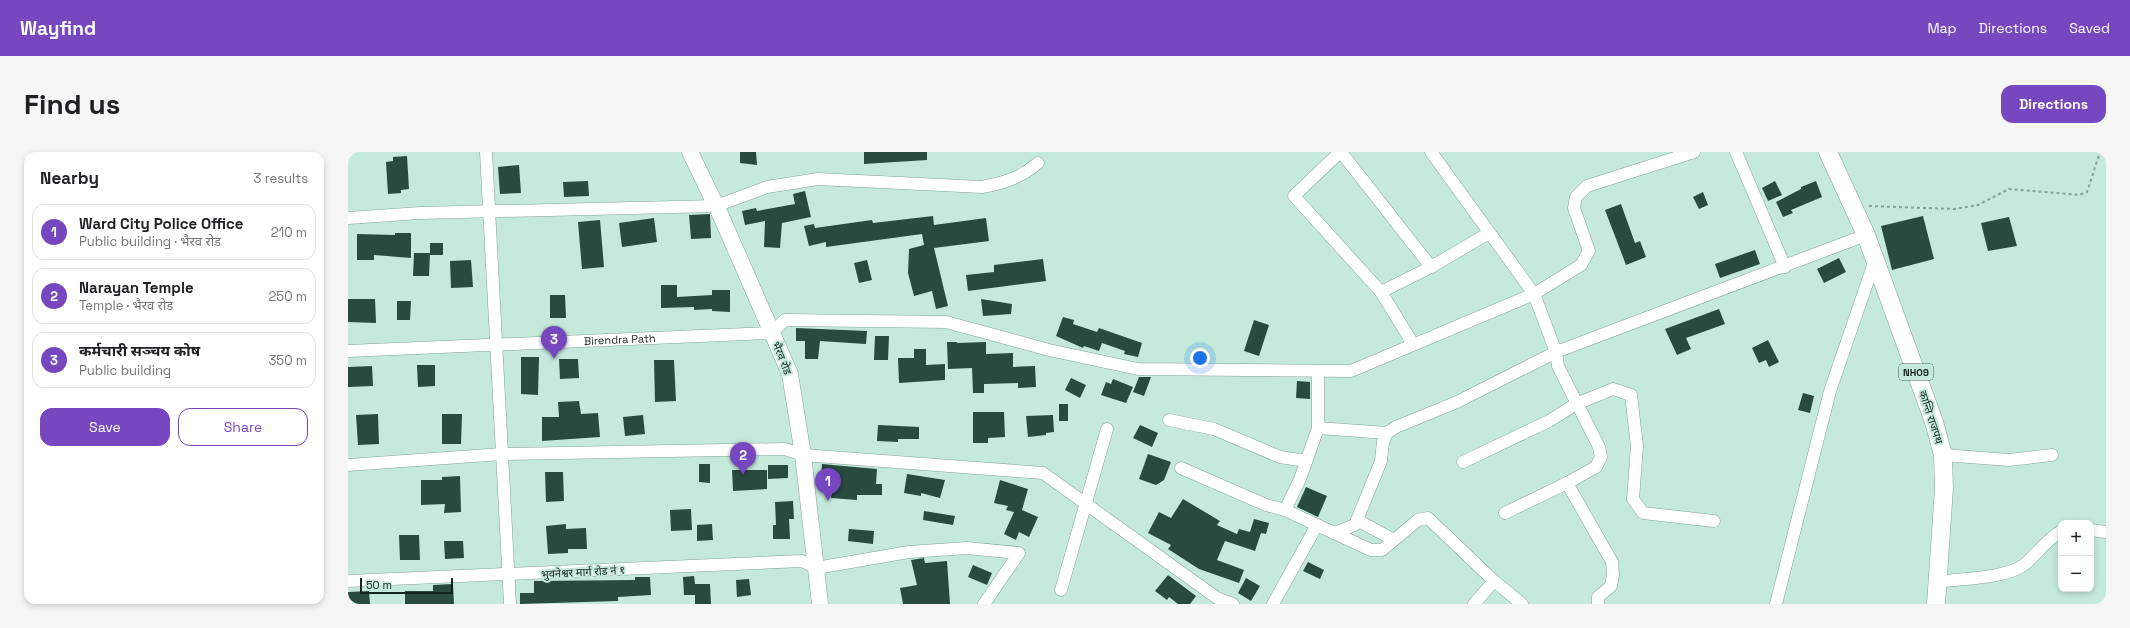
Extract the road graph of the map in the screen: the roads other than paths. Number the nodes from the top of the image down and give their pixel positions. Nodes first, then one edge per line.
1 (486, 152) edge
2 (690, 152) edge
3 (1341, 152) edge
4 (1431, 152) edge
5 (1694, 152) edge
6 (1736, 152) edge
7 (1828, 152) edge
8 (1038, 163) dead end
9 (716, 206) junction
10 (489, 212) junction
11 (348, 218) edge
12 (1489, 233) junction
13 (1866, 235) junction
14 (1874, 260) junction
15 (1430, 267) junction
16 (1785, 267) junction
17 (1381, 292) junction
18 (1534, 294) junction
19 (771, 333) junction
20 (1413, 344) junction
21 (495, 346) junction
22 (348, 351) edge
23 (1556, 352) junction
24 (1318, 371) junction
25 (1576, 404) junction
26 (1168, 420) dead end
27 (1318, 428) junction
28 (1107, 429) dead end
29 (1387, 433) junction
30 (502, 454) junction
31 (803, 455) junction
32 (1943, 455) junction
33 (2052, 455) dead end
34 (1306, 461) junction
35 (1463, 462) dead end
36 (348, 465) edge
37 (1181, 468) dead end
38 (1568, 484) junction
39 (1087, 505) junction
40 (1285, 510) junction
41 (1505, 514) dead end
42 (1357, 520) junction
43 (1714, 520) dead end
44 (1317, 525) junction
45 (2094, 530) edge
46 (1334, 532) junction
47 (2106, 532) edge
48 (2058, 533) edge
49 (1394, 540) junction
50 (816, 568) junction
51 (508, 575) junction
52 (348, 581) edge
53 (1494, 581) junction
54 (1937, 582) junction
55 (1061, 590) dead end
56 (1215, 601) edge
57 (510, 604) edge
58 (820, 604) edge
59 (984, 604) edge
60 (1233, 604) edge
61 (1272, 604) edge
62 (1474, 604) edge
63 (1522, 604) edge
64 (1598, 604) edge
65 (1776, 604) edge
66 (1936, 604) edge

1 - 10 street
2 - 9 main road, भैरव रोड
3 - 15 street
3 - 17 street
4 - 12 street
5 - 18 street
6 - 16 street
7 - 13 main road, कान्ति राजपथ / NH09
8 - 9 street
9 - 10 street
9 - 19 main road, भैरव रोड
10 - 11 street
10 - 21 street
12 - 15 street
12 - 18 street
13 - 14 main road, कान्ति राजपथ / NH09
13 - 16 street
14 - 32 main road, कान्ति राजपथ / NH09
14 - 65 street
15 - 17 street
16 - 23 street
17 - 20 street
18 - 20 street
18 - 23 street
19 - 21 street, Birendra Path
19 - 24 street
19 - 31 main road, भैरव रोड
20 - 24 street
21 - 22 street, Birendra Path
21 - 30 street
23 - 25 street
23 - 29 street
24 - 27 street
25 - 35 street
25 - 38 street
25 - 43 street
26 - 34 street
27 - 29 street
27 - 34 street
28 - 39 street
29 - 42 street
30 - 31 street
30 - 36 street
30 - 51 street
31 - 39 street
31 - 50 main road, भैरव रोड
32 - 33 street
32 - 54 main road, कान्ति राजपथ / NH09
34 - 40 street
37 - 40 street
38 - 41 street
38 - 64 street
39 - 55 street
39 - 56 street
40 - 44 street
42 - 46 street
42 - 49 street
44 - 46 street
44 - 61 street
45 - 47 street
46 - 49 street
48 - 54 street
49 - 53 street
50 - 51 street, भुवनेश्वर मार्ग रोड नं १
50 - 58 main road, भैरव रोड
50 - 59 street
51 - 52 street, भुवनेश्वर मार्ग रोड नं १
51 - 57 street
53 - 62 street
53 - 63 street
54 - 66 main road, कान्ति राजपथ / NH09
56 - 60 street

